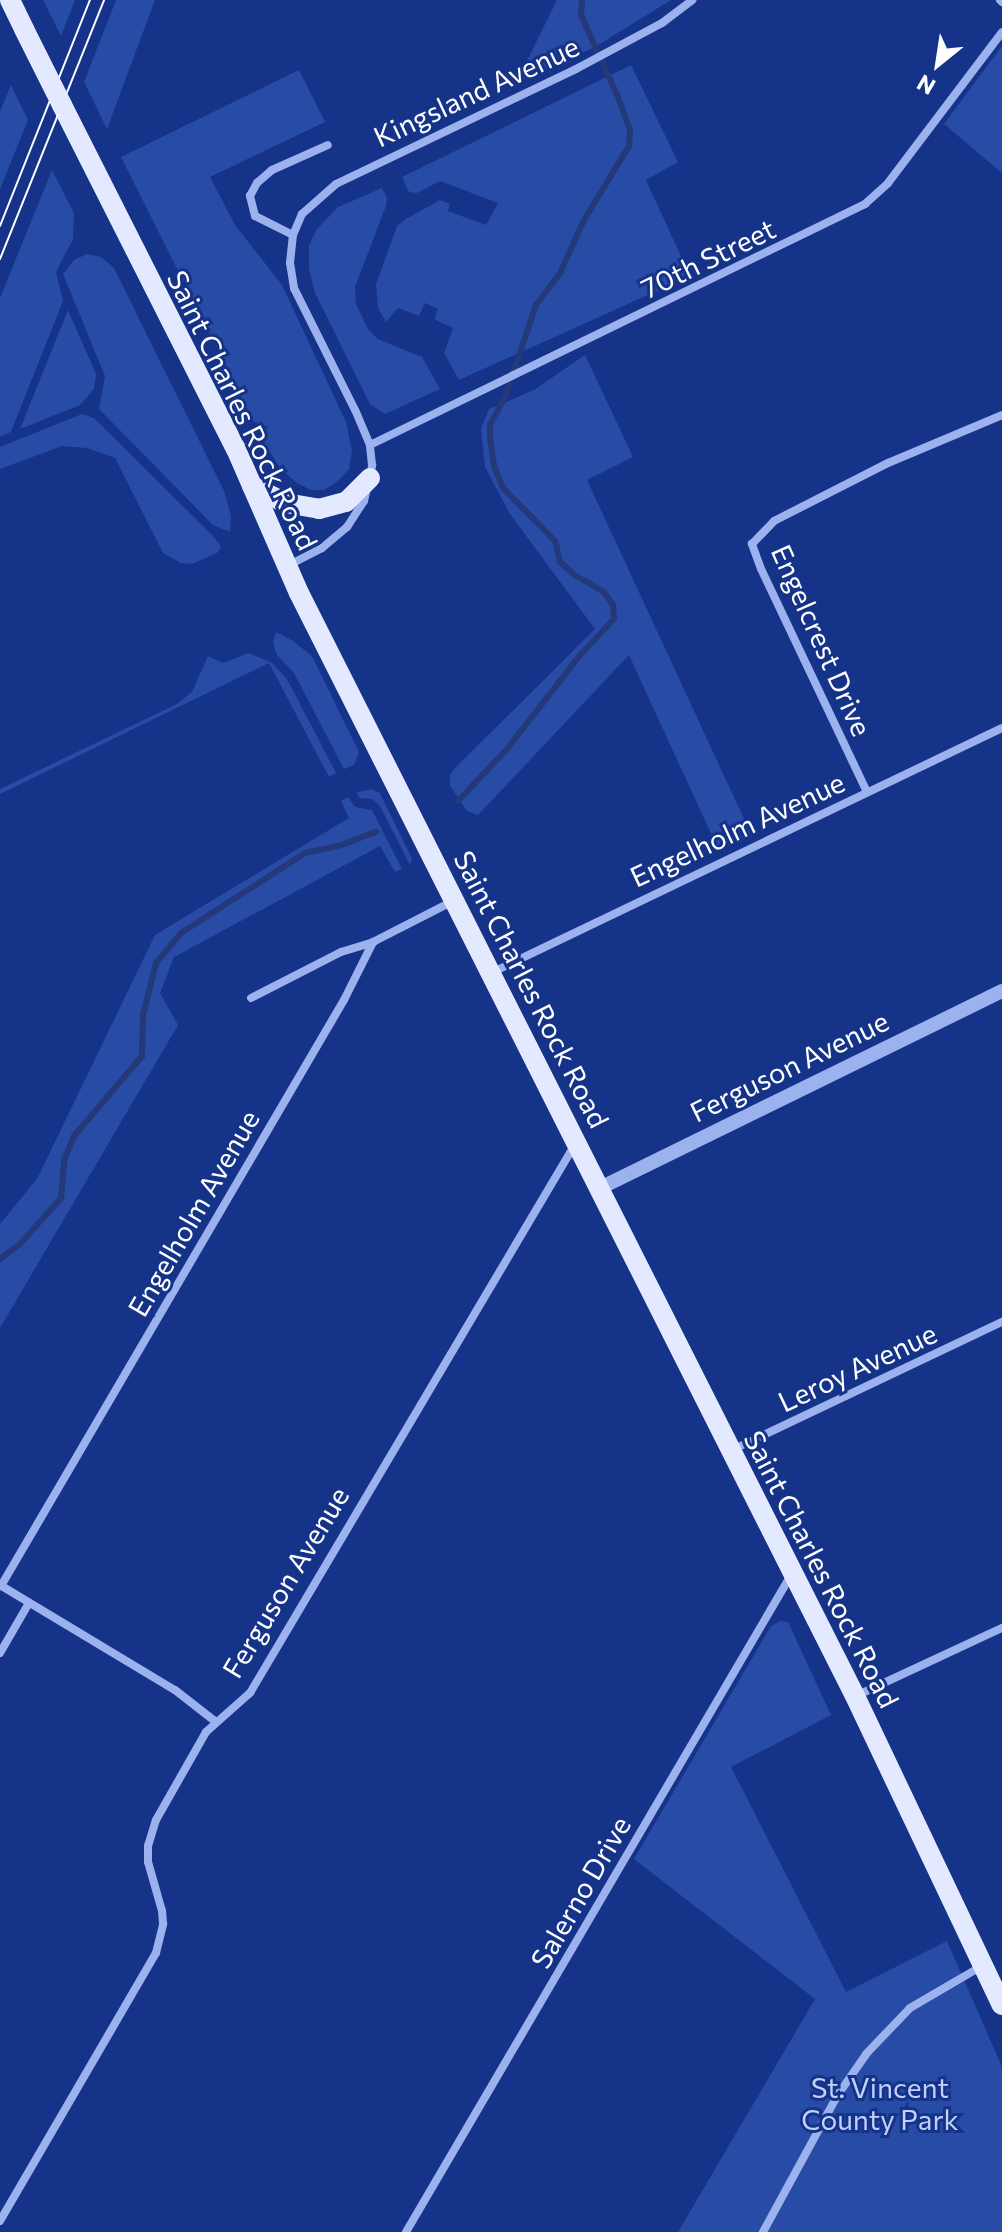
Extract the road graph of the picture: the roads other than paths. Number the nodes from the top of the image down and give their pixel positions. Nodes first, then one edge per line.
1 (10, 0) edge
2 (692, 0) edge
3 (1002, 32) edge
4 (328, 145) dead end
5 (293, 235) junction
6 (1002, 415) edge
7 (370, 445) junction
8 (370, 478) junction
9 (252, 486) junction
10 (287, 566) junction
11 (1002, 728) edge
12 (867, 792) junction
13 (456, 899) junction
14 (373, 942) junction
15 (493, 972) junction
16 (1002, 991) edge
17 (251, 998) dead end
18 (577, 1141) junction
19 (600, 1188) junction
20 (1002, 1322) edge
21 (731, 1451) junction
22 (791, 1574) junction
23 (1, 1585) edge
24 (29, 1603) junction
25 (1002, 1628) edge
26 (0, 1653) edge
27 (855, 1696) junction
28 (216, 1722) junction
29 (982, 1966) junction
30 (1002, 2005) edge
31 (0, 2221) edge
32 (406, 2232) edge
33 (763, 2232) edge

1 - 9 main road, Saint Charles Rock Road, bridge
2 - 5 street, Kingsland Avenue
3 - 7 street, 70th Street
4 - 5 street
5 - 7 street
6 - 12 street, Engelcrest Drive
7 - 8 street
8 - 9 main road
8 - 10 street
9 - 10 main road, Saint Charles Rock Road
10 - 13 main road, Saint Charles Rock Road
11 - 12 street, Engelholm Avenue
12 - 15 street, Engelholm Avenue
13 - 14 street
13 - 15 main road, Saint Charles Rock Road
14 - 17 street
14 - 23 street, Engelholm Avenue
15 - 18 main road, Saint Charles Rock Road
16 - 19 street, Ferguson Avenue
18 - 19 main road, Saint Charles Rock Road
18 - 28 street, Ferguson Avenue
19 - 21 main road, Saint Charles Rock Road
20 - 21 street, Leroy Avenue
21 - 22 main road, Saint Charles Rock Road
22 - 27 main road, Saint Charles Rock Road
22 - 32 street, Salerno Drive
23 - 24 street
24 - 26 street
24 - 28 street
25 - 27 street
27 - 29 main road, Saint Charles Rock Road
28 - 31 street, Ferguson Avenue
29 - 30 main road, Saint Charles Rock Road
29 - 33 street

